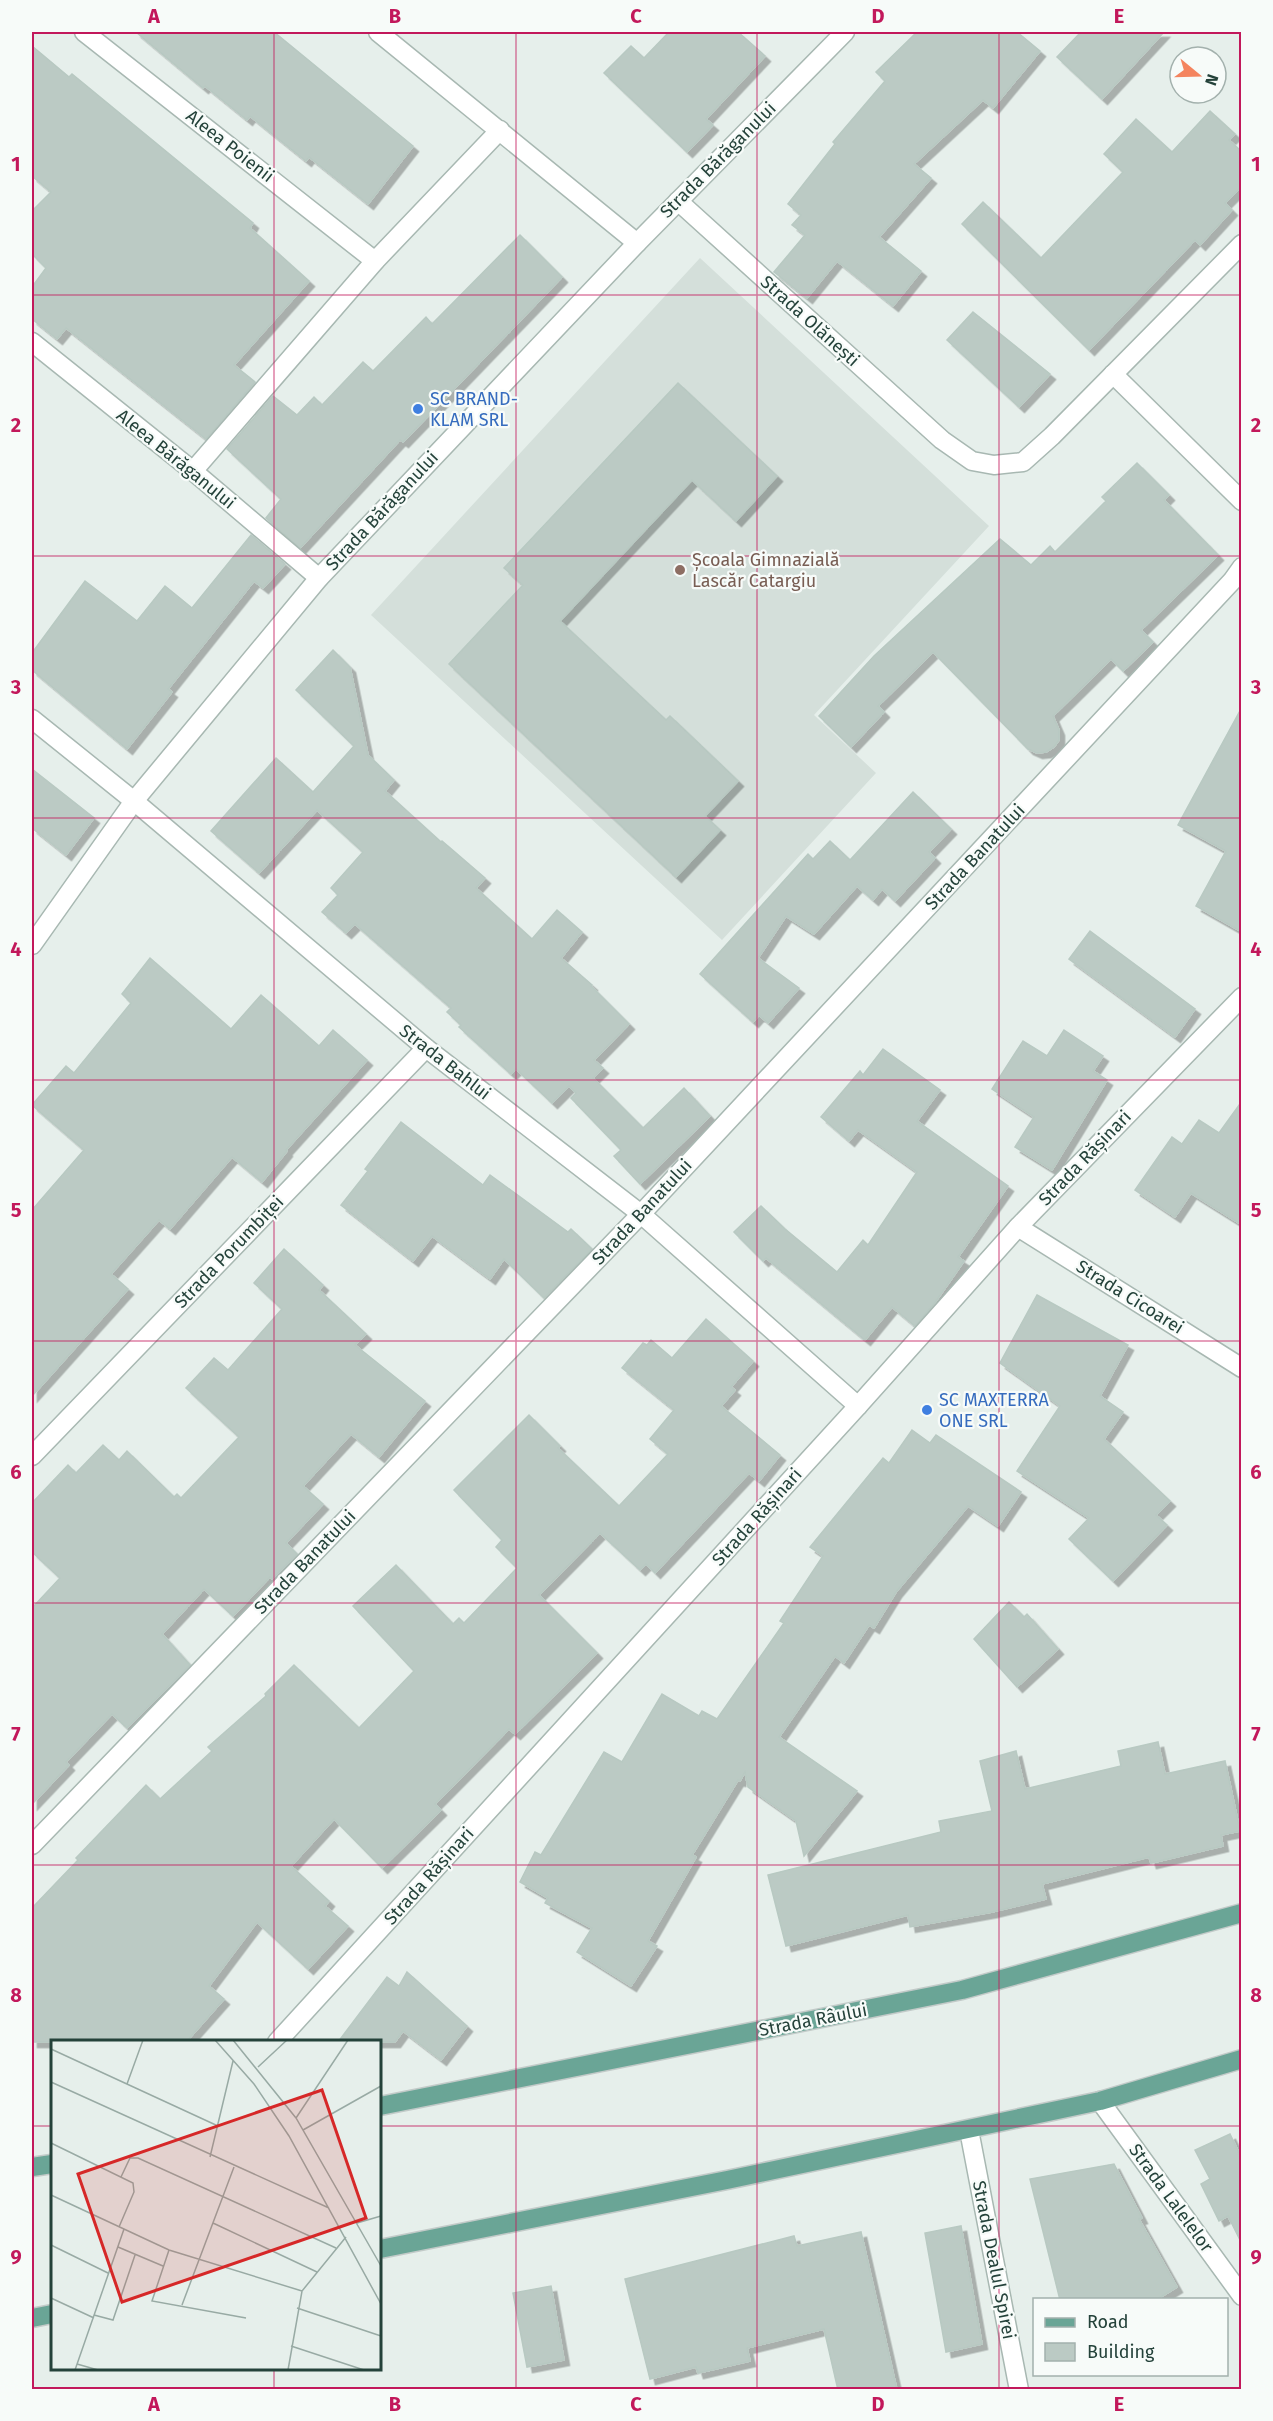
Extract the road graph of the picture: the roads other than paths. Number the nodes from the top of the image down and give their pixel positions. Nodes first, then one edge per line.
1 (84, 32) edge
2 (378, 32) edge
3 (844, 32) edge
4 (500, 130) junction
5 (678, 201) junction
6 (637, 243) junction
7 (1242, 244) edge
8 (375, 261) junction
9 (32, 342) edge
10 (1113, 374) junction
11 (193, 471) junction
12 (1242, 501) edge
13 (1242, 567) edge
14 (319, 578) junction
15 (32, 719) edge
16 (134, 801) junction
17 (32, 945) edge
18 (1242, 997) edge
19 (426, 1048) junction
20 (641, 1214) junction
21 (1018, 1227) junction
22 (1242, 1368) edge
23 (858, 1406) junction
24 (32, 1456) edge
25 (32, 1845) edge
26 (1242, 1913) edge
27 (279, 2040) edge
28 (1242, 2059) edge
29 (1100, 2101) junction
30 (381, 2106) edge
31 (969, 2130) junction
32 (51, 2164) edge
33 (32, 2167) edge
34 (381, 2249) edge
35 (1242, 2296) edge
36 (51, 2314) edge
37 (32, 2318) edge
38 (1019, 2390) edge

1 - 8 street, Aleea Poienii
2 - 4 street
3 - 5 street, Strada Bărăganului
4 - 6 street
4 - 8 street
5 - 6 street, Strada Bărăganului
5 - 10 street, Strada Olănești
6 - 14 street, Strada Bărăganului
7 - 10 street
8 - 11 street
9 - 11 street, Aleea Bărăganului
10 - 12 street
11 - 14 street, Aleea Bărăganului
13 - 20 street, Strada Banatului
14 - 16 street, Strada Bărăganului
15 - 16 street, Strada Bahlui
16 - 17 street, Strada Bărăganului
16 - 19 street, Strada Bahlui
18 - 21 street, Strada Rășinari
19 - 20 street, Strada Bahlui
19 - 24 street, Strada Porumbiței
20 - 23 street, Strada Bahlui
20 - 25 street, Strada Banatului
21 - 22 street, Strada Cicoarei
21 - 23 street, Strada Rășinari
23 - 27 street, Strada Rășinari
26 - 30 main road, Strada Râului
28 - 29 main road
29 - 31 main road
29 - 35 street, Strada Lalelelor
31 - 34 main road
31 - 38 street, Strada Dealul Spirei
32 - 33 main road
36 - 37 main road

